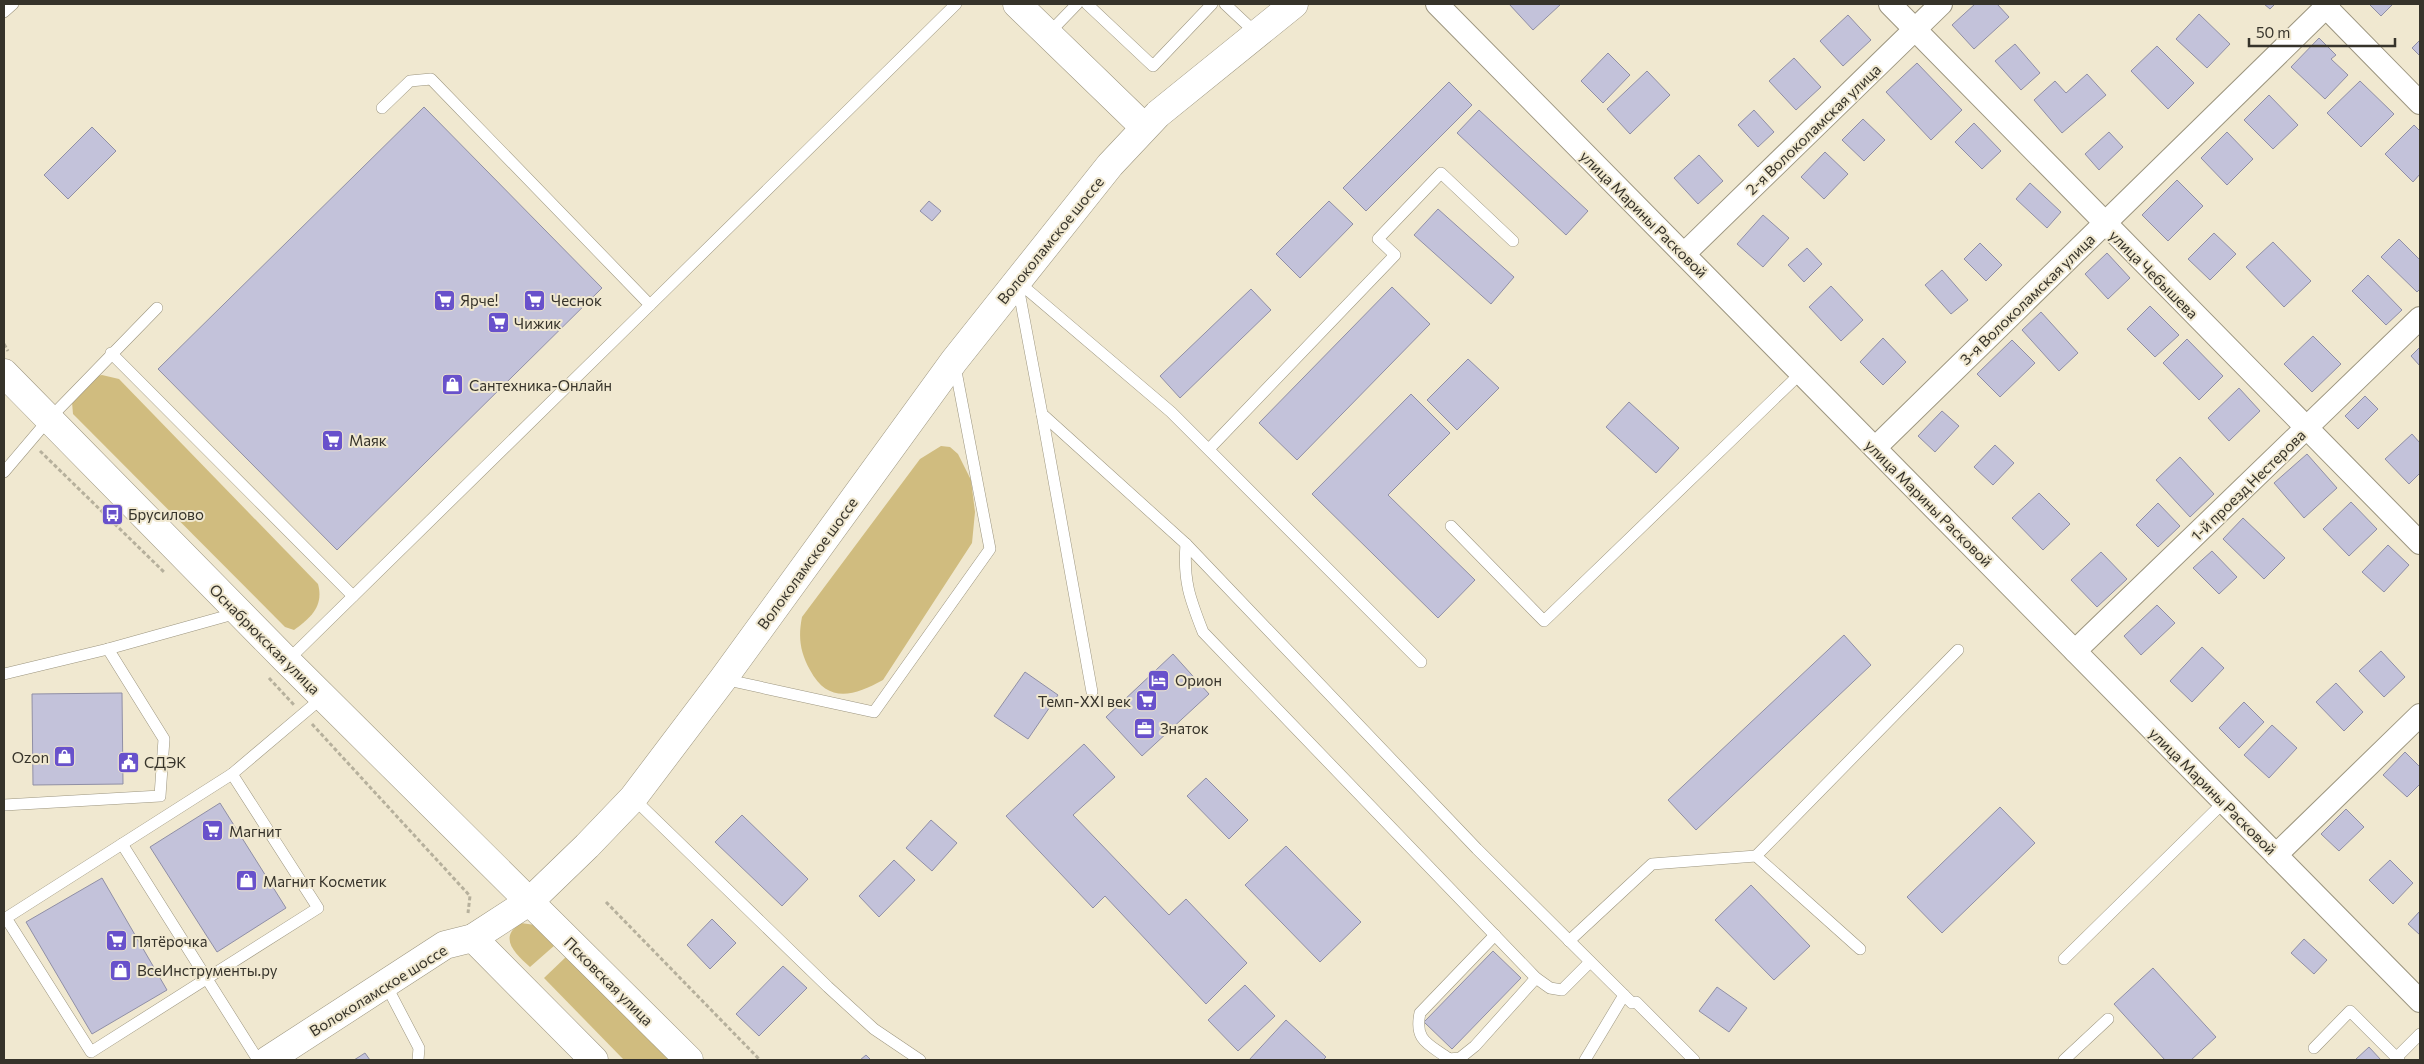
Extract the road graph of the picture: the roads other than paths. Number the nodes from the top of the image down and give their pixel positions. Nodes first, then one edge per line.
1 (12, 4) edge
2 (956, 4) edge
3 (1017, 4) edge
4 (1077, 4) edge
5 (1087, 4) edge
6 (1212, 4) edge
7 (1225, 4) edge
8 (1294, 4) edge
9 (1437, 4) edge
10 (1890, 4) edge
11 (1941, 4) edge
12 (2326, 5) edge
13 (4, 12) edge
14 (1915, 29) junction
15 (1048, 34) junction
16 (1257, 34) junction
17 (2420, 103) edge
18 (382, 108) dead end
19 (1144, 127) junction
20 (2104, 224) junction
21 (1513, 241) dead end
22 (1684, 254) junction
23 (1017, 281) junction
24 (650, 305) junction
25 (157, 308) dead end
26 (2420, 318) edge
27 (111, 353) junction
28 (954, 361) junction
29 (4, 373) edge
30 (1801, 373) junction
31 (1042, 414) junction
32 (49, 419) junction
33 (2308, 427) junction
34 (1875, 448) junction
35 (1209, 449) junction
36 (4, 472) edge
37 (1451, 526) dead end
38 (2420, 543) edge
39 (1186, 544) junction
40 (353, 596) junction
41 (239, 613) junction
42 (108, 649) junction
43 (1958, 650) dead end
44 (2075, 652) junction
45 (1421, 662) dead end
46 (275, 667) junction
47 (4, 674) edge
48 (723, 680) junction
49 (1092, 692) dead end
50 (313, 705) junction
51 (2420, 715) edge
52 (232, 774) junction
53 (633, 798) junction
54 (2224, 802) junction
55 (4, 805) edge
56 (122, 844) junction
57 (2276, 855) junction
58 (1756, 856) junction
59 (530, 901) junction
60 (470, 930) junction
61 (1495, 935) junction
62 (1569, 941) junction
63 (1860, 949) dead end
64 (2064, 959) dead end
65 (1590, 962) junction
66 (207, 978) junction
67 (1536, 978) junction
68 (386, 983) junction
69 (1624, 995) junction
70 (2420, 1001) edge
71 (2108, 1019) dead end
72 (2420, 1034) edge
73 (2314, 1048) dead end
74 (2398, 1059) edge
75 (258, 1060) edge
76 (268, 1060) edge
77 (418, 1060) edge
78 (594, 1060) edge
79 (688, 1060) edge
80 (920, 1060) edge
81 (1585, 1060) edge
82 (1694, 1060) edge
83 (2064, 1060) edge

1 - 13 lane
2 - 24 lane
3 - 15 main road
4 - 15 lane
5 - 6 lane
7 - 16 lane
8 - 16 main road, Волоколамское шоссе
9 - 22 street, улица Марины Расковой
10 - 14 street, улица Чебышева
11 - 14 street, 2-я Волоколамская улица
12 - 17 street
12 - 20 street, 3-я Волоколамская улица
14 - 20 street, улица Чебышева
14 - 22 street, 2-я Волоколамская улица
15 - 19 main road
16 - 19 main road, Волоколамское шоссе
18 - 24 lane
19 - 23 main road, Волоколамское шоссе
20 - 33 street, улица Чебышева
20 - 34 street, 3-я Волоколамская улица
21 - 35 lane
22 - 30 street, улица Марины Расковой
23 - 28 main road, Волоколамское шоссе
23 - 31 lane
23 - 35 lane
24 - 40 lane
25 - 27 lane
26 - 33 street, 1-й проезд Нестерова
27 - 32 lane
27 - 40 lane
28 - 48 main road, Волоколамское шоссе
28 - 48 lane
29 - 32 main road, Оснабрюкская улица
30 - 34 street, улица Марины Расковой
30 - 37 lane
31 - 39 lane
31 - 49 lane
32 - 36 lane
32 - 41 main road, Оснабрюкская улица
33 - 38 street, улица Чебышева
33 - 44 street, 1-й проезд Нестерова
34 - 44 street, улица Марины Расковой
35 - 45 lane
39 - 61 lane
39 - 62 lane
40 - 46 lane
41 - 42 lane
41 - 46 main road, Оснабрюкская улица
42 - 47 lane
42 - 55 lane
43 - 58 lane
44 - 54 street, улица Марины Расковой
46 - 50 main road, Оснабрюкская улица
48 - 53 main road, Волоколамское шоссе
50 - 52 lane
50 - 59 main road, Оснабрюкская улица
51 - 57 street
52 - 56 lane
52 - 66 lane
53 - 59 main road, Волоколамское шоссе
53 - 80 lane
54 - 57 street, улица Марины Расковой
54 - 64 lane
56 - 66 lane
56 - 66 lane
57 - 70 street, улица Марины Расковой
58 - 62 lane
58 - 63 lane
59 - 60 main road, Волоколамское шоссе
59 - 79 main road, Псковская улица
60 - 68 main road, Волоколамское шоссе
60 - 78 main road
61 - 67 lane
61 - 67 lane
62 - 65 lane
65 - 67 lane
65 - 69 lane
66 - 75 lane
68 - 76 main road, Волоколамское шоссе
68 - 77 lane
69 - 81 lane
69 - 82 lane
71 - 83 lane
72 - 74 lane
73 - 74 lane

